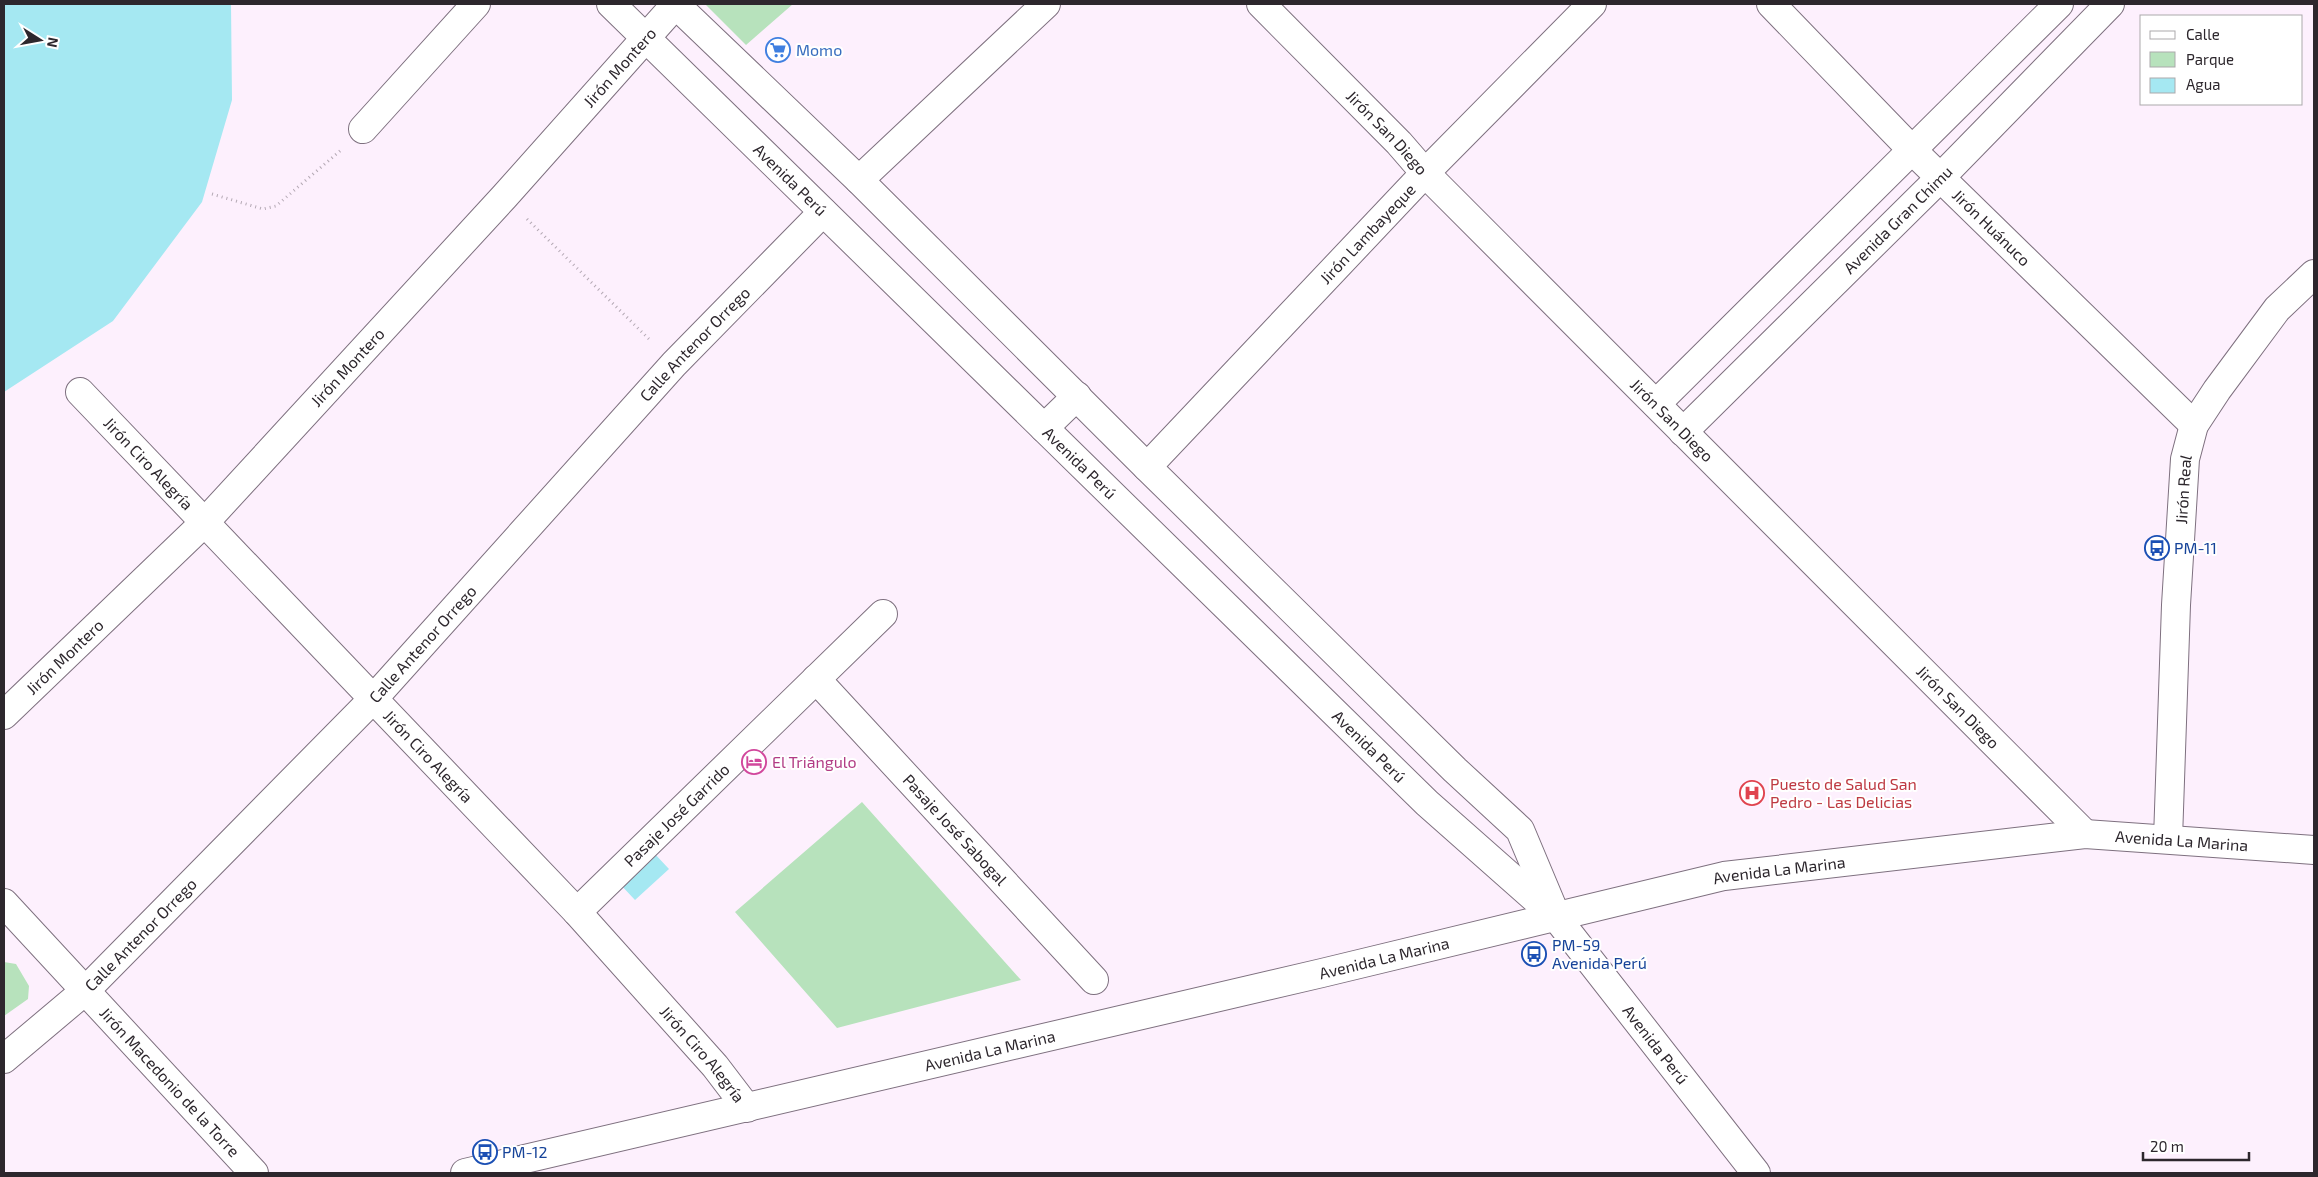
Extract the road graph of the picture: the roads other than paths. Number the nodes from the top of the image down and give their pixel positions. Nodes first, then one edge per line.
1 (476, 4) edge
2 (611, 4) edge
3 (676, 4) edge
4 (1046, 4) edge
5 (1261, 4) edge
6 (1592, 4) edge
7 (1771, 4) edge
8 (2059, 4) edge
9 (2110, 4) edge
10 (645, 38) junction
11 (363, 129) road end
12 (1913, 151) junction
13 (1425, 173) junction
14 (1940, 178) junction
15 (859, 180) junction
16 (823, 212) junction
17 (2314, 274) edge
18 (80, 392) dead end
19 (1077, 396) junction
20 (1656, 404) junction
21 (2194, 425) junction
22 (1044, 428) junction
23 (1683, 432) junction
24 (1147, 467) junction
25 (205, 522) junction
26 (883, 614) dead end
27 (816, 679) junction
28 (374, 698) junction
29 (4, 715) edge
30 (2085, 834) junction
31 (2168, 839) junction
32 (2314, 850) edge
33 (4, 903) edge
34 (577, 912) junction
35 (1556, 917) junction
36 (1094, 980) dead end
37 (86, 990) junction
38 (4, 1059) edge
39 (747, 1108) junction
40 (254, 1173) edge
41 (465, 1173) edge
42 (1756, 1173) edge

1 - 11 street
2 - 10 street, Avenida Perú
3 - 10 street, Jirón Montero
3 - 15 street, Avenida Perú
4 - 15 street
5 - 13 street, Jirón San Diego
6 - 13 street, Jirón Lambayeque
7 - 12 street, Jirón Huánuco
8 - 12 street
9 - 14 street, Avenida Gran Chimu
10 - 16 street, Avenida Perú
10 - 25 street, Jirón Montero
12 - 14 street, Jirón Huánuco
12 - 20 street
13 - 20 street, Jirón San Diego
13 - 24 street, Jirón Lambayeque
14 - 21 street, Jirón Huánuco
14 - 23 street, Avenida Gran Chimu
15 - 19 street, Avenida Perú
16 - 22 street, Avenida Perú
16 - 28 street, Calle Antenor Orrego
17 - 21 street, Jirón Real
18 - 25 street, Jirón Ciro Alegría
19 - 22 street
19 - 24 street, Avenida Perú
20 - 23 street, Jirón San Diego
21 - 31 street, Jirón Real
22 - 35 street, Avenida Perú
23 - 30 street, Jirón San Diego
24 - 35 street, Avenida Perú
25 - 28 street, Jirón Ciro Alegría
25 - 29 street, Jirón Montero
26 - 27 street, Pasaje José Garrido
27 - 34 street, Pasaje José Garrido
27 - 36 street, Pasaje José Sabogal
28 - 34 street, Jirón Ciro Alegría
28 - 37 street, Calle Antenor Orrego
30 - 31 street, Avenida La Marina
30 - 35 street, Avenida La Marina
31 - 32 street, Avenida La Marina
33 - 37 street, Jirón Macedonio de la Torre
34 - 39 street, Jirón Ciro Alegría
35 - 39 street, Avenida La Marina
35 - 42 street, Avenida Perú
37 - 38 street, Calle Antenor Orrego
37 - 40 street, Jirón Macedonio de la Torre
39 - 41 street, Avenida La Marina

